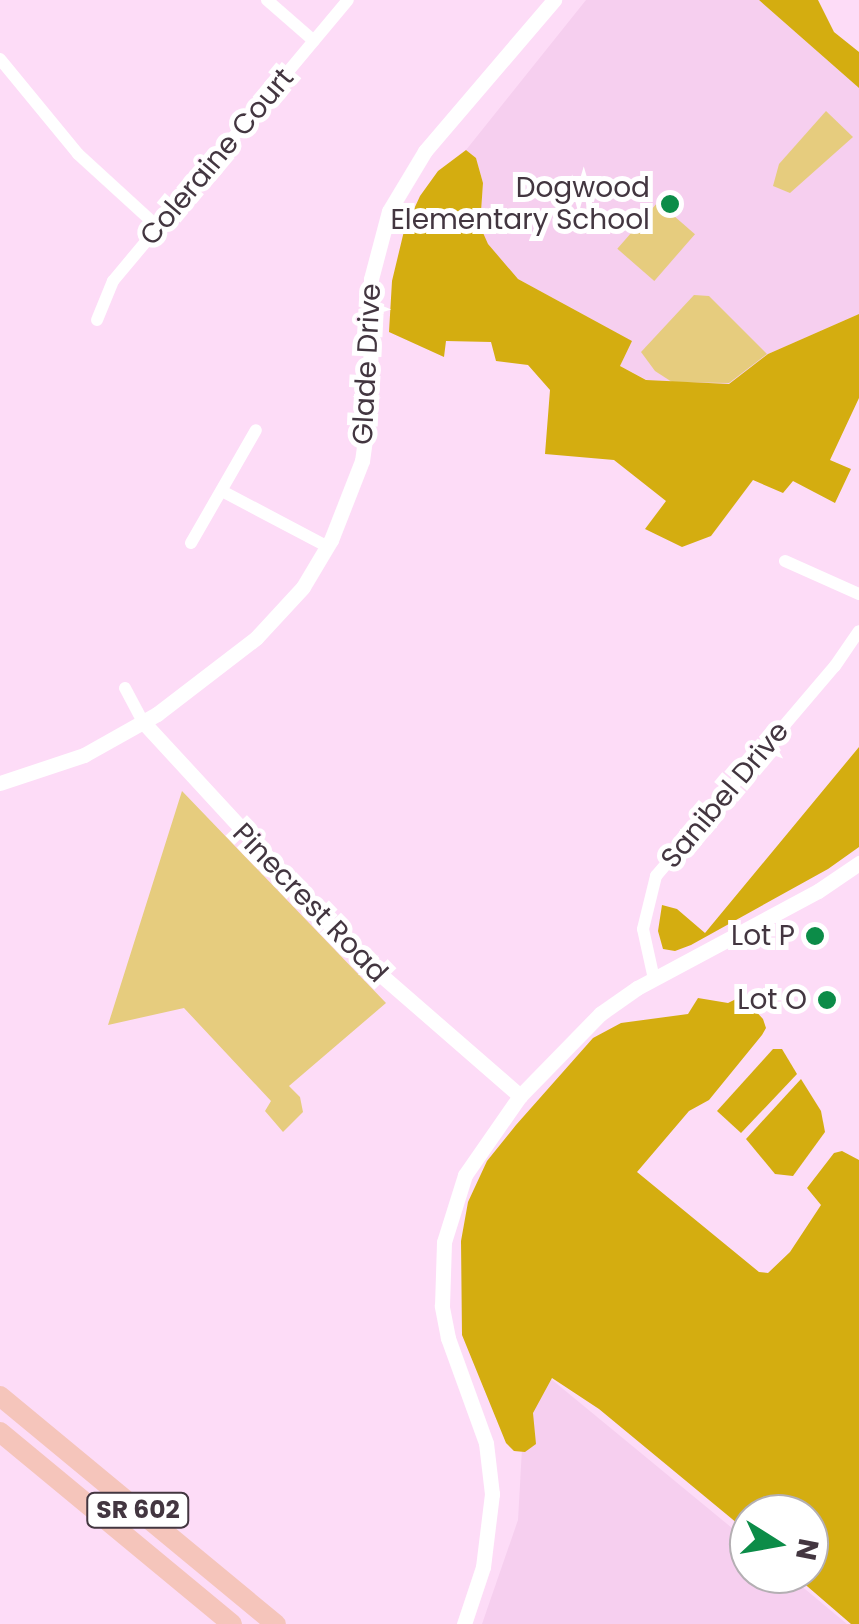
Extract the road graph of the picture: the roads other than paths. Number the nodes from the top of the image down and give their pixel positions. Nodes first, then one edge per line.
1 (267, 0) edge
2 (348, 0) edge
3 (554, 0) edge
4 (314, 41) junction
5 (0, 60) edge
6 (158, 227) junction
7 (97, 320) dead end
8 (256, 430) dead end
9 (222, 491) junction
10 (190, 542) dead end
11 (328, 547) junction
12 (785, 561) dead end
13 (859, 594) edge
14 (859, 631) edge
15 (125, 688) dead end
16 (144, 723) junction
17 (0, 783) edge
18 (859, 863) edge
19 (654, 979) junction
20 (520, 1096) junction
21 (0, 1396) edge
22 (0, 1432) edge
23 (464, 1621) edge
24 (232, 1624) edge
25 (276, 1624) edge

1 - 4 street
2 - 4 street, Coleraine Court
3 - 11 street, Glade Drive
4 - 6 street, Coleraine Court
5 - 6 street
6 - 7 street, Coleraine Court
8 - 9 street
9 - 10 street
9 - 11 street
11 - 16 street, Glade Drive
12 - 13 street
14 - 19 street, Sanibel Drive
15 - 16 street, Pinecrest Road
16 - 17 street, Glade Drive
16 - 20 street, Pinecrest Road
18 - 19 street
19 - 20 street
20 - 23 street
21 - 25 main road, SR 602
22 - 24 main road, SR 602

